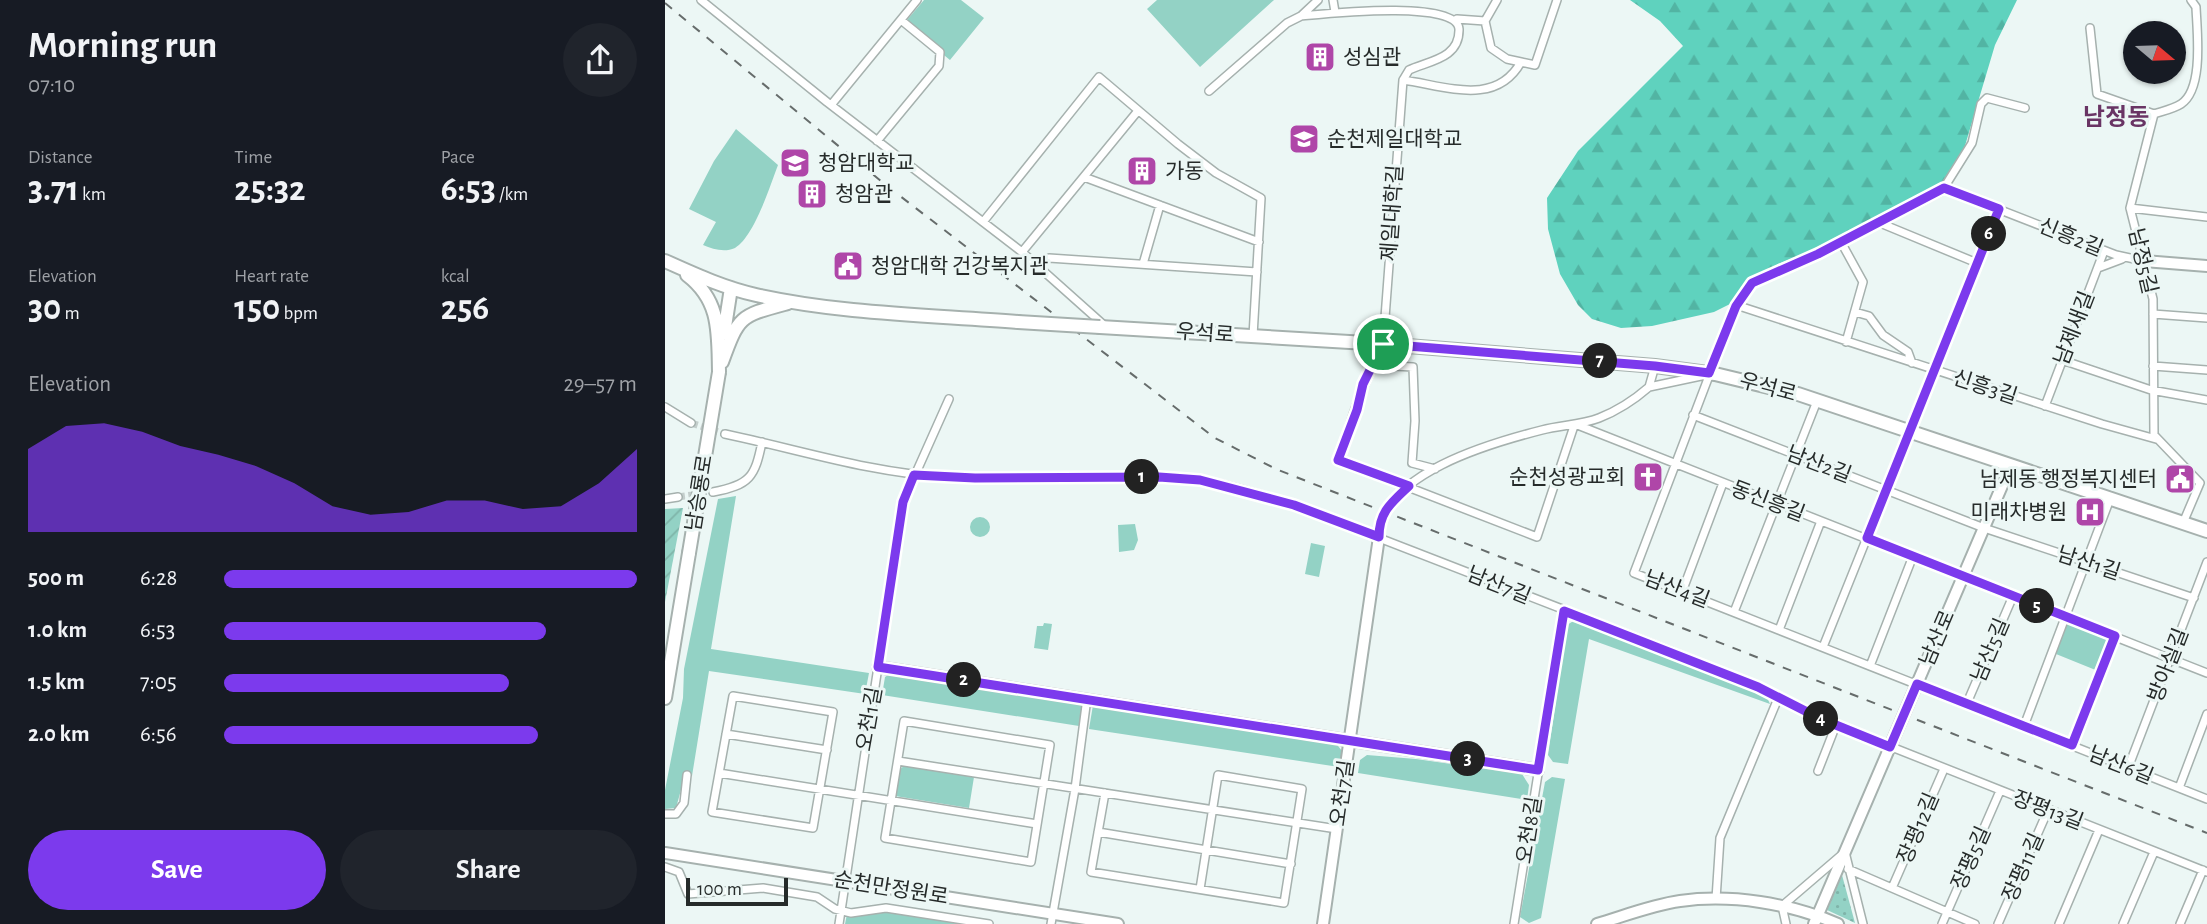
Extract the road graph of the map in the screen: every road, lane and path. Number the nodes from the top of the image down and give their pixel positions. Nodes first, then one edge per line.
1 (701, 0) edge
2 (917, 0) edge
3 (1318, 0) edge
4 (1333, 0) edge
5 (1415, 0) edge
6 (1497, 0) edge
7 (1557, 0) edge
8 (2191, 0) edge
9 (1449, 8) dead end
10 (1335, 12) junction
11 (1301, 16) junction
12 (1457, 19) junction
13 (901, 20) junction
14 (1485, 21) junction
15 (2090, 28) dead end
16 (1521, 62) junction
17 (1403, 80) junction
18 (1209, 91) dead end
19 (831, 105) junction
20 (2025, 108) dead end
21 (1137, 112) junction
22 (2154, 114) junction
23 (877, 141) junction
24 (1084, 177) junction
25 (1944, 188) junction
26 (1160, 205) junction
27 (2130, 208) junction
28 (1999, 209) junction
29 (2207, 217) edge
30 (983, 222) junction
31 (1880, 223) junction
32 (1259, 242) junction
33 (1841, 242) junction
34 (2104, 251) junction
35 (1022, 252) junction
36 (2128, 259) junction
37 (2144, 261) junction
38 (668, 262) edge
39 (1977, 263) junction
40 (1037, 264) junction
41 (1143, 264) junction
42 (2207, 266) edge
43 (2097, 269) junction
44 (1257, 272) junction
45 (731, 288) junction
46 (793, 302) junction
47 (1736, 306) junction
48 (1855, 312) junction
49 (2153, 314) junction
50 (2207, 318) edge
51 (1103, 327) junction
52 (1253, 336) junction
53 (1846, 342) junction
54 (1383, 344) junction
55 (2062, 360) junction
56 (1912, 363) junction
57 (1375, 365) junction
58 (1655, 366) junction
59 (2153, 366) junction
60 (2207, 370) edge
61 (1936, 371) junction
62 (719, 372) junction
63 (1709, 373) junction
64 (1649, 387) junction
65 (2151, 390) junction
66 (949, 399) dead end
67 (2207, 400) edge
68 (1817, 401) junction
69 (2045, 406) junction
70 (665, 407) edge
71 (1693, 415) junction
72 (691, 423) tunnel mouth
73 (1575, 425) junction
74 (1910, 433) junction
75 (725, 434) tunnel mouth
76 (2156, 439) junction
77 (762, 442) junction
78 (1795, 455) junction
79 (1675, 464) junction
80 (2010, 467) junction
81 (1435, 469) junction
82 (914, 475) junction
83 (1723, 483) junction
84 (2203, 483) edge
85 (1409, 486) junction
86 (1886, 491) junction
87 (713, 492) tunnel mouth
88 (678, 497) tunnel mouth
89 (665, 499) edge
90 (2110, 499) junction
91 (1777, 504) junction
92 (1821, 521) junction
93 (2183, 523) junction
94 (1984, 528) junction
95 (2207, 531) edge
96 (1379, 537) junction
97 (1867, 538) junction
98 (1913, 556) junction
99 (2207, 562) edge
100 (2087, 563) junction
101 (1963, 577) junction
102 (1682, 592) junction
103 (2013, 596) junction
104 (2194, 598) junction
105 (1564, 611) junction
106 (1734, 612) junction
107 (2066, 617) junction
108 (1779, 630) junction
109 (2115, 636) junction
110 (670, 645) edge
111 (1823, 647) junction
112 (2171, 659) junction
113 (1870, 666) junction
114 (878, 667) junction
115 (2207, 673) edge
116 (1917, 684) junction
117 (1779, 696) junction
118 (665, 698) edge
119 (1087, 698) junction
120 (1966, 703) junction
121 (2206, 718) edge
122 (1836, 725) junction
123 (2025, 726) junction
124 (726, 734) junction
125 (1350, 738) junction
126 (2072, 745) junction
127 (1890, 747) junction
128 (827, 750) junction
129 (898, 761) junction
130 (2128, 768) junction
131 (1944, 769) junction
132 (1538, 770) junction
133 (1818, 771) dead end
134 (719, 773) junction
135 (687, 775) dead end
136 (1044, 783) junction
137 (2179, 788) junction
138 (820, 789) junction
139 (1075, 789) junction
140 (2000, 792) junction
141 (1105, 793) junction
142 (856, 795) junction
143 (2207, 799) edge
144 (891, 801) junction
145 (1213, 810) junction
146 (2048, 810) junction
147 (665, 814) edge
148 (1297, 823) junction
149 (1037, 824) junction
150 (1337, 829) junction
151 (2099, 830) junction
152 (1098, 832) junction
153 (1207, 850) junction
154 (1845, 852) junction
155 (2154, 852) junction
156 (665, 853) edge
157 (1291, 864) junction
158 (665, 867) edge
159 (1848, 869) junction
160 (2205, 871) edge
161 (844, 881) junction
162 (1892, 888) junction
163 (1200, 889) junction
164 (1716, 900) junction
165 (1782, 906) junction
166 (841, 911) junction
167 (1947, 912) junction
168 (1052, 919) edge
169 (1623, 920) edge
170 (1816, 920) edge
171 (839, 924) edge
172 (989, 924) edge
173 (1118, 924) edge
174 (1323, 924) edge
175 (1514, 924) edge
176 (1597, 924) edge
177 (1786, 924) edge
178 (1838, 924) edge
179 (1863, 924) edge
180 (1942, 924) edge
181 (1975, 924) edge
182 (1998, 924) edge
183 (2059, 924) edge
184 (2123, 924) edge
185 (2180, 924) edge

1 - 19 street
2 - 13 street
3 - 11 street
4 - 10 street
5 - 10 street
6 - 14 street
7 - 16 street
8 - 22 street
9 - 12 street
10 - 11 street
11 - 18 street
12 - 14 street
12 - 17 street
13 - 19 street
13 - 23 street
14 - 16 street
15 - 22 street
16 - 17 street
17 - 54 street, 제일대학길
19 - 23 street
20 - 25 street
21 - 24 street
21 - 30 street
21 - 32 street
22 - 27 street, 남정5길
23 - 30 street
24 - 26 street
24 - 35 street
25 - 28 street, 신흥2길
25 - 31 street
26 - 32 street
26 - 41 street
27 - 29 street, 남정5길
27 - 37 street, 남정5길
28 - 34 street, 신흥2길
28 - 39 street
30 - 35 street
31 - 33 street
31 - 39 street
32 - 44 street
33 - 47 street
33 - 48 street
34 - 36 street, 신흥2길
34 - 43 street, 남제새길
35 - 40 street
36 - 37 street, 신흥2길
36 - 43 street
37 - 42 street
37 - 49 street, 남정5길
38 - 45 main road
38 - 62 main road
39 - 61 street
40 - 41 street
40 - 51 street
41 - 44 street
43 - 55 street, 남제새길
44 - 52 street
45 - 46 main road
45 - 62 main road, 남승룡로
46 - 51 main road, 우석로, bridge
46 - 62 main road
47 - 53 street, 신흥3길
47 - 63 street
48 - 53 street
48 - 56 street
49 - 50 street, 남정5길
49 - 59 street, 남정5길
51 - 52 main road, 우석로
52 - 54 main road, 우석로
53 - 56 street, 신흥3길
54 - 57 street, 제일대학길
54 - 58 main road, 우석로
55 - 65 street
55 - 69 street, 남제새길
56 - 61 street, 신흥3길
57 - 81 street
57 - 85 street
58 - 63 main road, 우석로
58 - 64 street
59 - 60 street
59 - 65 street, 남정5길
61 - 69 street, 신흥3길
61 - 74 street
62 - 110 main road, 남승룡로, bridge
63 - 64 street
63 - 68 main road, 우석로
63 - 71 street, 남산4길
64 - 73 street
65 - 67 street
65 - 76 street, 남정5길
66 - 82 street, 오천1길
68 - 74 main road, 우석로
68 - 78 street
69 - 76 street
70 - 72 street
71 - 78 street, 남산2길
71 - 79 street, 남산4길
73 - 79 street, 동신흥길
73 - 81 street
73 - 85 street
74 - 80 main road, 우석로
74 - 86 street
75 - 77 street, 남산7길
76 - 84 street
77 - 82 street, 남산7길
77 - 87 street
78 - 86 street, 남산2길
78 - 91 street
79 - 83 street, 동신흥길
79 - 102 street, 남산4길
80 - 90 main road, 우석로
80 - 94 street, 남산로
81 - 85 street
82 - 96 street, 남산7길
82 - 114 street, 오천1길
83 - 91 street, 동신흥길
83 - 102 street
84 - 93 street
85 - 96 street
86 - 94 street, 남산2길
86 - 97 street
88 - 89 street
90 - 93 main road, 우석로
90 - 100 street
91 - 92 street, 동신흥길
91 - 106 street
92 - 97 street, 동신흥길
92 - 108 street
93 - 95 main road, 우석로
94 - 100 street, 남산1길
94 - 101 street, 남산로
96 - 105 street, 남산7길
96 - 125 street, 오천7길
97 - 98 street, 동신흥길
97 - 111 street
98 - 101 street, 동신흥길
98 - 113 street
99 - 104 street, 방아실길
100 - 104 street, 남산1길
100 - 107 street
101 - 103 street, 동신흥길
101 - 116 street, 남산로
102 - 106 street, 남산4길
103 - 107 street, 동신흥길
103 - 120 street, 남산5길
104 - 112 street, 방아실길
105 - 117 street, 남산7길
105 - 132 street, 오천8길
106 - 108 street, 남산4길
107 - 109 street, 동신흥길
107 - 123 street
108 - 111 street, 남산4길
109 - 112 street, 동신흥길
109 - 126 street
110 - 118 main road, 남승룡로
111 - 113 street, 남산4길
112 - 115 street, 동신흥길
112 - 130 street, 방아실길
113 - 116 street, 남산4길
114 - 119 street
114 - 142 street, 오천1길
116 - 120 street, 남산6길
116 - 127 street, 남산로
117 - 122 street, 남산7길
117 - 164 street
119 - 125 street
119 - 139 street
120 - 123 street, 남산6길
121 - 137 street
122 - 127 street, 남산7길
122 - 133 street
123 - 126 street, 남산6길
124 - 128 street
124 - 128 street
124 - 134 street
125 - 132 street
125 - 150 street, 오천7길
126 - 130 street, 남산6길
127 - 131 street, 장평13길
127 - 154 street, 남산로
128 - 138 street
129 - 136 street
129 - 136 street
129 - 144 street
130 - 137 street, 남산6길
131 - 140 street, 장평13길
131 - 162 street, 장평12길
132 - 175 street, 오천8길
134 - 138 street
134 - 138 street
135 - 147 street
136 - 139 street
136 - 149 street
137 - 143 street, 남산6길
138 - 142 street
139 - 141 street
139 - 168 street
140 - 146 street, 장평13길
140 - 167 street, 장평5길
141 - 145 street
141 - 152 street
142 - 144 street
142 - 161 street, 오천1길
144 - 149 street
144 - 149 street
145 - 148 street
145 - 148 street
145 - 153 street
146 - 151 street, 장평13길
146 - 182 street, 장평11길
148 - 150 street
148 - 157 street
150 - 174 street, 오천7길
151 - 155 street, 장평13길
151 - 183 street
152 - 153 street
152 - 163 street
153 - 157 street
153 - 163 street
154 - 159 street
154 - 165 street
154 - 170 street, 남산로
155 - 160 street, 장평13길
155 - 184 street
156 - 161 street, 순천만정원로
157 - 163 street
158 - 166 street
159 - 162 street
159 - 179 street
160 - 185 street
161 - 166 street, 오천1길
161 - 168 street, 순천만정원로
162 - 167 street
164 - 165 street
164 - 169 street
165 - 170 street
165 - 177 street
166 - 171 street, 오천1길
166 - 172 street
167 - 180 street, 장평5길
167 - 181 street
168 - 173 street, 순천만정원로
169 - 176 street
170 - 178 street

